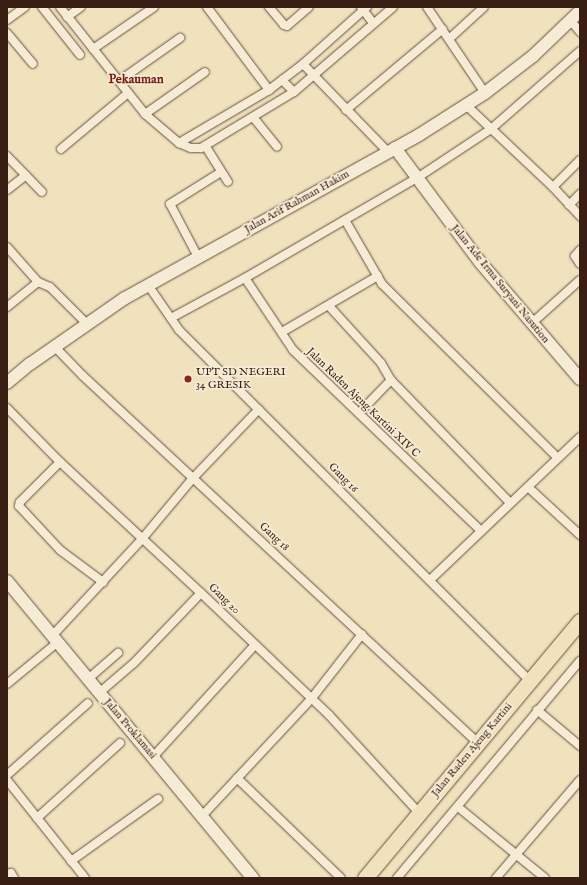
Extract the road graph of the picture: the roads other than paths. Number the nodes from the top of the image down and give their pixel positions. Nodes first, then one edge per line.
1 (25, 7) edge
2 (42, 7) edge
3 (60, 7) edge
4 (81, 7) edge
5 (154, 7) edge
6 (207, 7) edge
7 (269, 7) edge
8 (309, 7) edge
9 (393, 7) edge
10 (427, 7) edge
11 (484, 7) edge
12 (364, 8) edge
13 (580, 10) edge
14 (67, 17) junction
15 (7, 20) edge
16 (570, 20) junction
17 (373, 23) junction
18 (443, 29) junction
19 (580, 32) edge
20 (7, 33) edge
21 (180, 38) dead end
22 (449, 39) junction
23 (93, 49) junction
24 (580, 51) edge
25 (80, 55) dead end
26 (32, 64) dead end
27 (303, 64) junction
28 (205, 72) dead end
29 (313, 75) junction
30 (282, 80) junction
31 (119, 82) junction
32 (269, 90) junction
33 (128, 92) junction
34 (294, 92) junction
35 (485, 93) junction
36 (260, 96) junction
37 (466, 105) junction
38 (268, 106) junction
39 (346, 110) junction
40 (145, 114) junction
41 (253, 117) junction
42 (491, 129) junction
43 (179, 143) junction
44 (206, 146) junction
45 (277, 147) dead end
46 (61, 149) dead end
47 (392, 150) junction
48 (7, 156) edge
49 (580, 160) edge
50 (221, 172) junction
51 (26, 175) junction
52 (417, 178) junction
53 (228, 182) dead end
54 (553, 187) junction
55 (7, 190) edge
56 (42, 192) dead end
57 (580, 194) edge
58 (569, 205) junction
59 (580, 216) edge
60 (345, 220) junction
61 (7, 247) edge
62 (580, 250) edge
63 (198, 257) junction
64 (580, 264) edge
65 (378, 276) junction
66 (245, 278) junction
67 (580, 280) edge
68 (38, 282) junction
69 (148, 285) junction
70 (329, 306) junction
71 (7, 307) edge
72 (171, 318) junction
73 (532, 323) junction
74 (87, 324) junction
75 (282, 332) junction
76 (54, 347) junction
77 (580, 379) edge
78 (391, 380) junction
79 (7, 383) edge
80 (7, 408) edge
81 (259, 409) junction
82 (359, 414) junction
83 (580, 437) edge
84 (558, 458) junction
85 (60, 462) junction
86 (194, 478) junction
87 (528, 487) junction
88 (510, 503) junction
89 (481, 531) junction
90 (580, 535) edge
91 (142, 539) junction
92 (430, 580) junction
93 (7, 581) edge
94 (103, 582) junction
95 (201, 592) junction
96 (580, 621) edge
97 (362, 634) junction
98 (580, 637) edge
99 (55, 639) junction
100 (255, 645) junction
101 (118, 653) dead end
102 (580, 661) edge
103 (88, 679) junction
104 (530, 681) junction
105 (7, 684) edge
106 (99, 693) junction
107 (312, 698) junction
108 (88, 703) dead end
109 (537, 710) junction
110 (120, 743) dead end
111 (478, 743) junction
112 (580, 746) edge
113 (153, 757) junction
114 (7, 775) edge
115 (237, 778) junction
116 (7, 780) edge
117 (580, 780) edge
118 (158, 799) dead end
119 (458, 807) junction
120 (419, 813) junction
121 (202, 816) junction
122 (37, 818) junction
123 (516, 854) junction
124 (71, 861) junction
125 (7, 874) edge
126 (14, 878) edge
127 (85, 878) edge
128 (253, 878) edge
129 (341, 878) edge
130 (365, 878) edge
131 (376, 878) edge
132 (397, 878) edge
133 (496, 878) edge
134 (545, 878) edge

1 - 15 street
2 - 25 street
3 - 14 street
4 - 14 street
5 - 23 street
6 - 32 street
7 - 8 street
9 - 17 street
10 - 18 street
11 - 22 street
12 - 17 street
12 - 27 street
13 - 16 main road, Jalan Arif Rahman Hakim
14 - 23 street
16 - 19 street
16 - 35 main road, Jalan Arif Rahman Hakim
17 - 29 street
18 - 22 street
18 - 39 street
20 - 26 street
21 - 31 street
22 - 35 street
23 - 31 street
24 - 42 street
27 - 29 street
27 - 30 street
28 - 40 street
29 - 34 street
29 - 39 street
30 - 32 street
30 - 34 street
31 - 33 street
32 - 36 street
33 - 40 street
33 - 46 street
34 - 38 street
35 - 37 main road, Jalan Arif Rahman Hakim
36 - 38 street
36 - 43 street
37 - 42 street
37 - 47 main road, Jalan Arif Rahman Hakim
38 - 41 street
39 - 47 street
40 - 43 street
41 - 44 street
41 - 45 street
42 - 52 street
42 - 54 street
43 - 44 street
44 - 50 street
47 - 52 main road, Jalan Ade Irma Suryani Nasution
47 - 63 main road, Jalan Arif Rahman Hakim
48 - 51 street
49 - 54 street
50 - 53 street
50 - 63 street
51 - 55 street
51 - 56 street
52 - 60 street
52 - 73 main road, Jalan Ade Irma Suryani Nasution
54 - 58 street
57 - 58 street
58 - 59 street
60 - 65 street
60 - 66 street
61 - 68 street
62 - 64 street
63 - 69 main road, Jalan Arif Rahman Hakim
65 - 70 street
65 - 84 street
66 - 72 street
66 - 75 street, Jalan Raden Ajeng Kartini XIV C
67 - 73 street
68 - 71 street
68 - 74 street
69 - 72 street, Gang 16
69 - 74 main road, Jalan Arif Rahman Hakim
70 - 75 street
70 - 78 street
72 - 81 street, Gang 16
73 - 77 main road, Jalan Ade Irma Suryani Nasution
74 - 76 main road, Jalan Arif Rahman Hakim
75 - 82 street, Jalan Raden Ajeng Kartini XIV C
76 - 79 main road, Jalan Arif Rahman Hakim
76 - 86 street, Gang 18
78 - 82 street
78 - 88 street
80 - 85 street, Gang 20
81 - 86 street
81 - 92 street, Gang 16
82 - 89 street, Jalan Raden Ajeng Kartini XIV C
83 - 84 street
84 - 87 street
85 - 91 street, Gang 20
85 - 94 street
86 - 91 street
86 - 97 street, Gang 18
87 - 88 street
87 - 90 street
88 - 89 street
89 - 92 street
91 - 94 street
91 - 95 street, Gang 20
92 - 104 street, Gang 16
93 - 99 main road, Jalan Proklamasi
94 - 99 street
95 - 100 street, Gang 20
95 - 106 street
96 - 104 highway, Jalan Raden Ajeng Kartini
97 - 107 street
97 - 111 street, Gang 18
98 - 131 highway, Jalan Raden Ajeng Kartini
99 - 103 main road, Jalan Proklamasi
99 - 105 street
100 - 107 street, Gang 20
100 - 113 street
101 - 103 street
102 - 109 street
103 - 106 main road, Jalan Proklamasi
104 - 111 highway, Jalan Raden Ajeng Kartini
106 - 113 main road, Jalan Proklamasi
107 - 115 street
107 - 120 street, Gang 20
108 - 114 street
109 - 112 street
109 - 119 street
110 - 122 street
111 - 120 highway, Jalan Raden Ajeng Kartini
113 - 121 main road, Jalan Proklamasi
115 - 121 street
115 - 129 street
116 - 122 street
117 - 123 street
118 - 124 street
119 - 123 street
119 - 132 street
120 - 130 highway, Jalan Raden Ajeng Kartini
121 - 128 main road, Jalan Proklamasi
122 - 124 street
123 - 133 street
123 - 134 street
124 - 127 street
125 - 126 street

